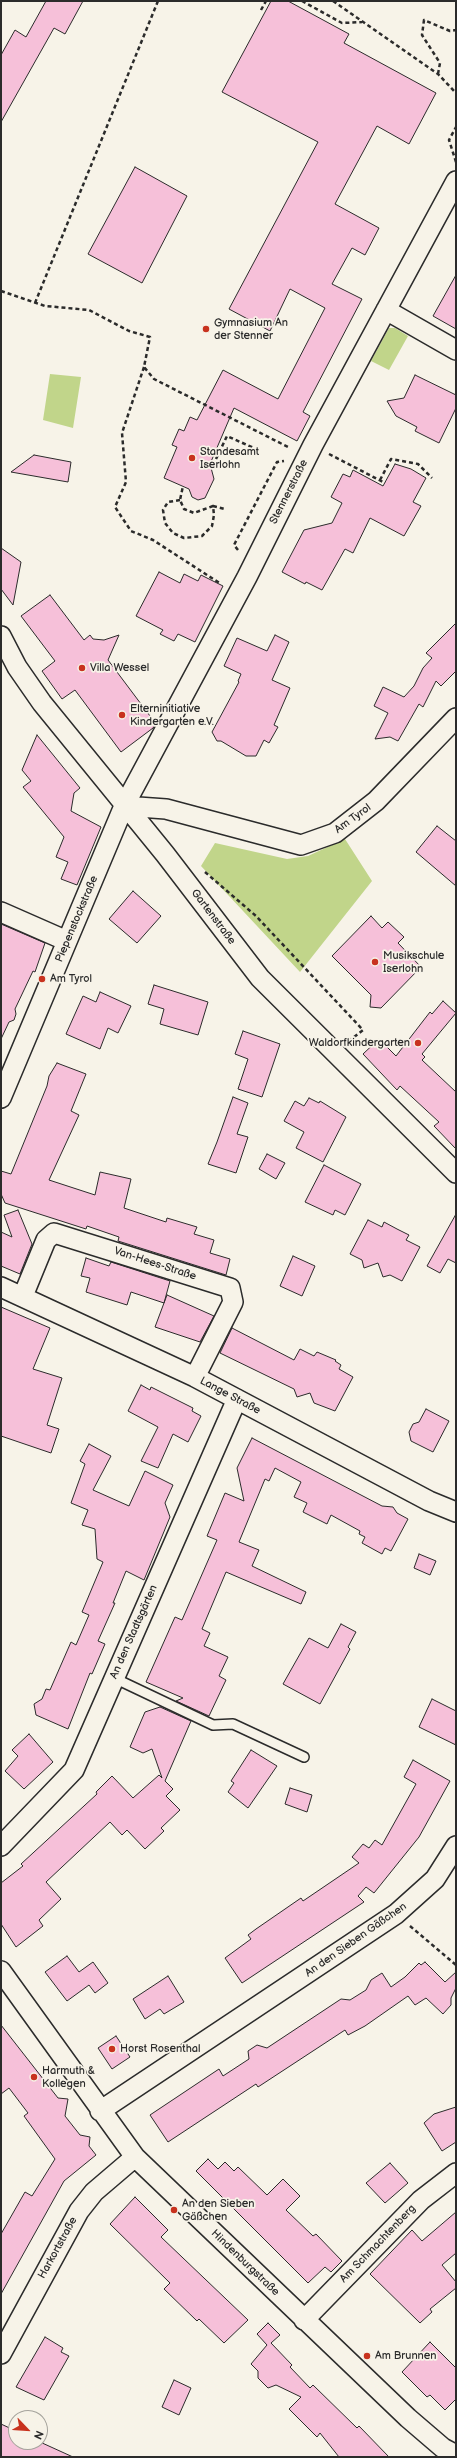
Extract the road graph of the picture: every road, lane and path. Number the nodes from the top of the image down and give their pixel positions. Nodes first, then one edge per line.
1 (158, 1) edge
2 (266, 1) edge
3 (302, 1) edge
4 (333, 1) edge
5 (262, 10) dead end
6 (363, 22) junction
7 (456, 30) edge
8 (438, 74) junction
9 (456, 93) edge
10 (456, 127) edge
11 (456, 162) edge
12 (456, 180) edge
13 (1, 291) edge
14 (35, 303) junction
15 (386, 310) junction
16 (456, 350) edge
17 (144, 367) junction
18 (256, 448) dead end
19 (310, 451) junction
20 (216, 459) dead end
21 (432, 478) dead end
22 (380, 480) junction
23 (385, 483) dead end
24 (183, 486) dead end
25 (180, 500) junction
26 (213, 506) junction
27 (225, 509) dead end
28 (253, 564) junction
29 (237, 594) junction
30 (1, 636) edge
31 (453, 728) edge
32 (124, 806) junction
33 (204, 871) dead end
34 (1, 912) edge
35 (67, 941) junction
36 (354, 1045) dead end
37 (1, 1098) edge
38 (456, 1173) edge
39 (1, 1287) edge
40 (23, 1296) junction
41 (195, 1377) junction
42 (237, 1399) junction
43 (456, 1512) edge
44 (114, 1678) junction
45 (304, 1757) dead end
46 (1, 1846) edge
47 (456, 1846) edge
48 (396, 1914) junction
49 (456, 1965) edge
50 (1, 1971) edge
51 (100, 2111) junction
52 (135, 2157) junction
53 (456, 2173) edge
54 (304, 2320) junction
55 (1, 2354) edge
56 (456, 2455) edge

1 - 14 path
2 - 5 path
3 - 6 path
4 - 6 path
6 - 8 path
7 - 8 path
8 - 9 path
10 - 11 path
12 - 15 street, Stennerstraße
13 - 14 path
14 - 17 path
15 - 16 street
15 - 19 street, Stennerstraße
17 - 19 path
17 - 29 path
18 - 20 path
19 - 22 path
19 - 28 street, Stennerstraße
19 - 28 path
21 - 22 path
22 - 23 path
24 - 25 path
25 - 26 path
25 - 26 path
26 - 27 path
28 - 29 street, Stennerstraße
29 - 32 street, Stennerstraße
30 - 32 street, Gartenstraße
31 - 32 street, Am Tyrol
32 - 35 street, Piepenstockstraße
32 - 38 street, Gartenstraße
33 - 36 path
34 - 35 street
35 - 37 street, Piepenstockstraße
39 - 40 street, Lange Straße
40 - 41 street, Lange Straße
40 - 41 street, Van-Hees-Straße
41 - 42 street, Lange Straße
42 - 43 street, Lange Straße
42 - 44 street, An den Stadtsgärten
44 - 45 lane
44 - 46 street, An den Stadtsgärten
47 - 48 street, An den Sieben Gäßchen
48 - 49 path
48 - 51 street, An den Sieben Gäßchen
50 - 51 street, Hindenburgstraße
51 - 52 street, Hindenburgstraße
52 - 54 street, Hindenburgstraße
52 - 55 street, Harkortstraße
53 - 54 street, Am Schmachtenberg
54 - 56 street, Hindenburgstraße

